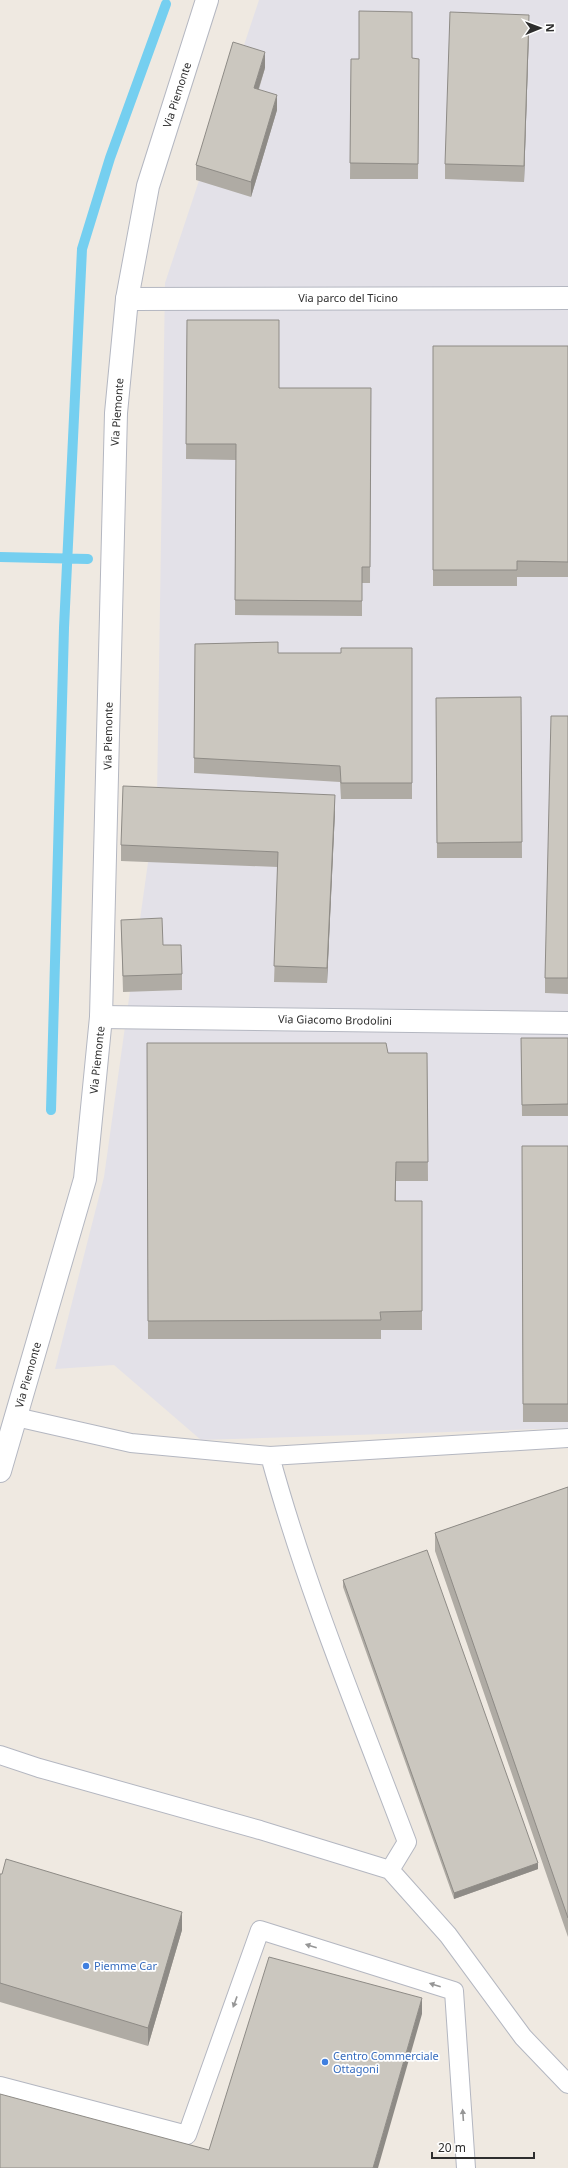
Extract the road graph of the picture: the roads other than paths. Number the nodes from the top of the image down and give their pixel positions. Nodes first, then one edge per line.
1 (207, 0) edge
2 (568, 298) edge
3 (127, 299) junction
4 (101, 1017) junction
5 (568, 1023) edge
6 (16, 1417) junction
7 (568, 1438) edge
8 (270, 1456) junction
9 (0, 1471) edge
10 (0, 1755) edge
11 (390, 1870) junction
12 (568, 2084) edge
13 (0, 2086) edge
14 (466, 2168) edge

1 - 3 street, Via Piemonte
2 - 3 street, Via parco del Ticino
3 - 4 street, Via Piemonte
4 - 5 street, Via Giacomo Brodolini
4 - 6 street, Via Piemonte
6 - 8 lane
6 - 9 street, Via Piemonte
7 - 8 lane
8 - 11 lane
10 - 11 lane
11 - 12 lane
14 -> 13 lane

